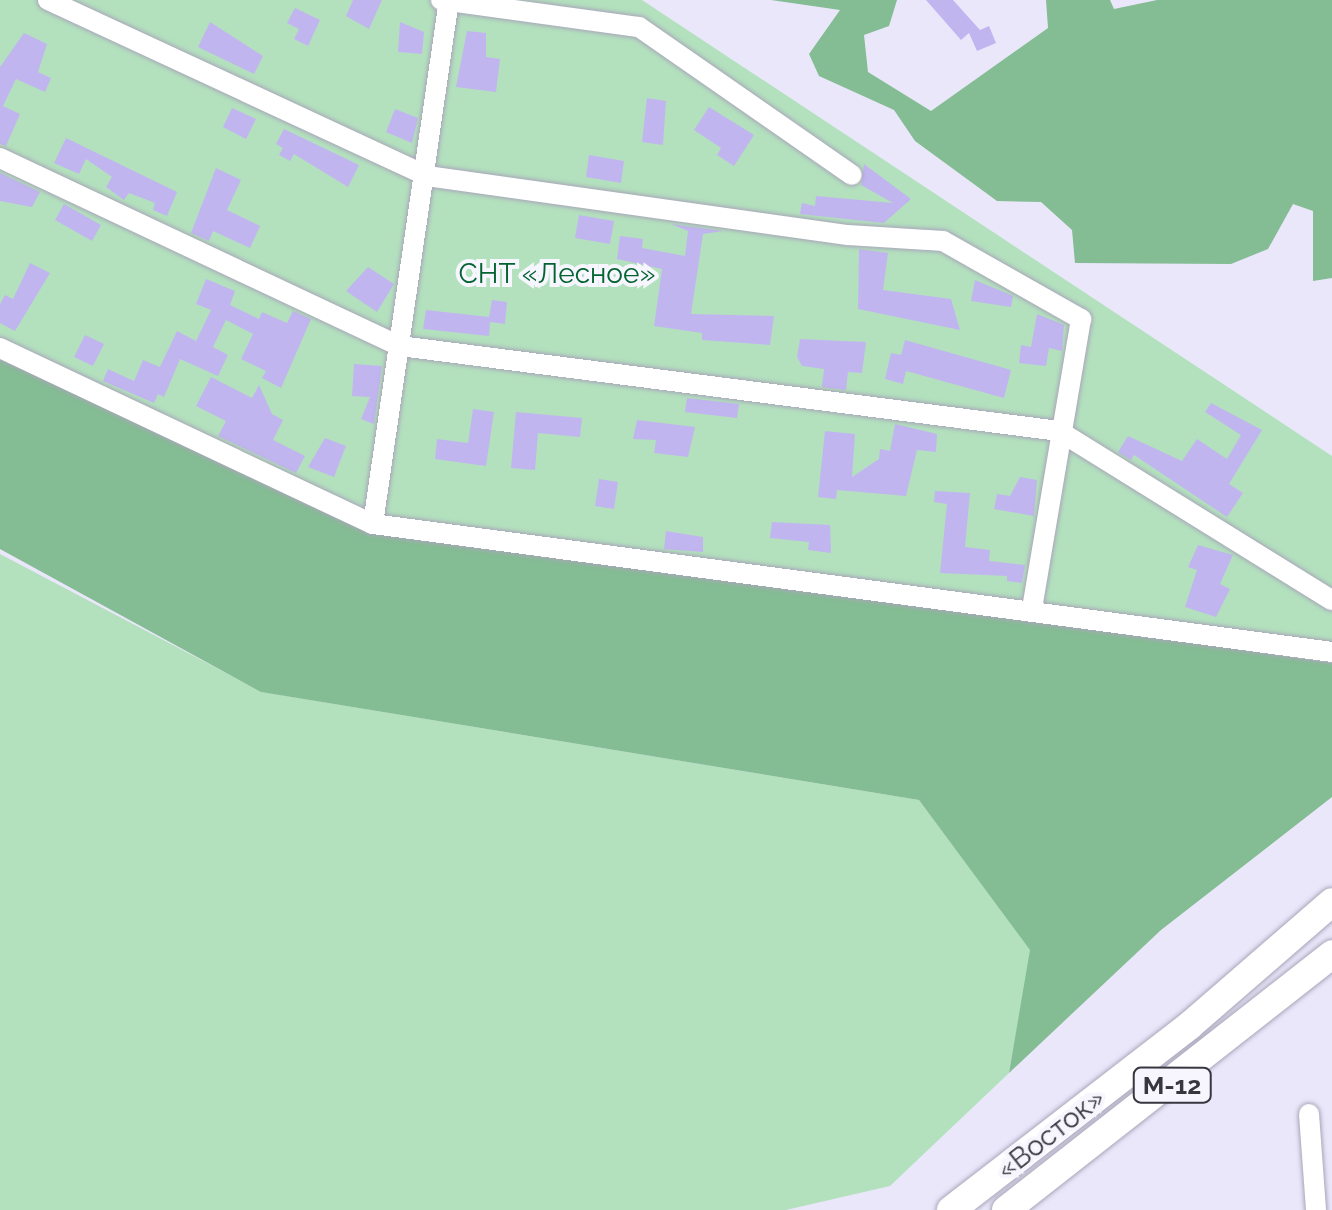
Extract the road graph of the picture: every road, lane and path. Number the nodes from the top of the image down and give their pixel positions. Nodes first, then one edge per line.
1 (48, 0) edge
2 (446, 1) edge
3 (0, 158) edge
4 (852, 174) dead end
5 (427, 176) junction
6 (400, 346) junction
7 (0, 348) edge
8 (1059, 430) junction
9 (373, 524) junction
10 (1332, 600) edge
11 (1032, 608) junction
12 (1332, 652) edge
13 (1332, 902) edge
14 (1332, 954) edge
15 (1309, 1114) dead end
16 (1321, 1199) edge
17 (951, 1210) edge
18 (1006, 1210) edge

1 - 5 street
2 - 4 street
2 - 5 street
3 - 6 street
5 - 6 street
5 - 8 street
6 - 8 street
6 - 9 street
7 - 9 street
8 - 10 street
8 - 11 street
9 - 11 street
11 - 12 street
13 - 17 highway, «Восток» / М-12
14 - 18 highway, «Восток» / М-12
15 - 16 street

